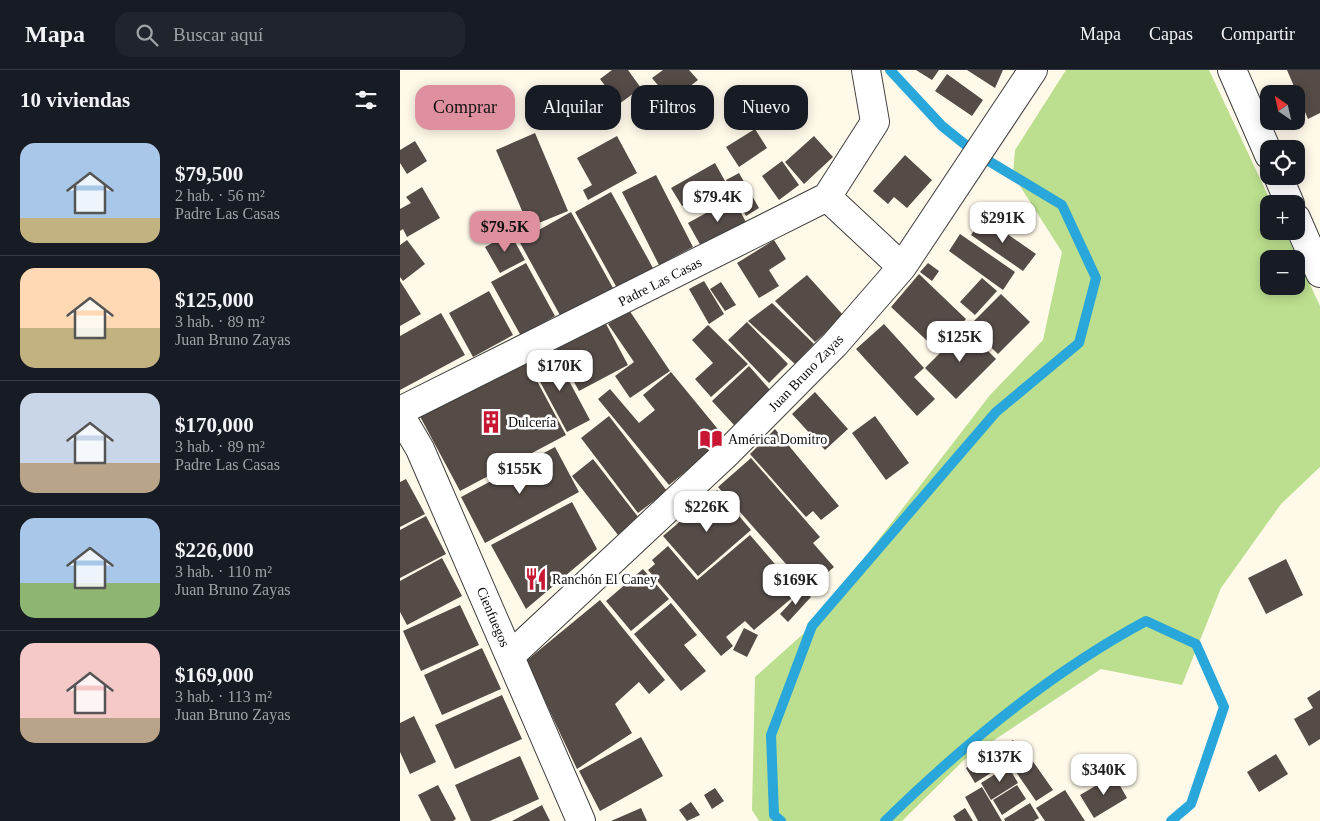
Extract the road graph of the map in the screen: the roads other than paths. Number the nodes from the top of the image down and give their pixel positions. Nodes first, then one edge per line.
1 (866, 70) edge
2 (1034, 70) edge
3 (1232, 70) edge
4 (1262, 140) edge
5 (827, 197) junction
6 (1305, 239) edge
7 (902, 267) junction
8 (1320, 273) edge
9 (400, 413) edge
10 (410, 454) edge
11 (510, 656) junction
12 (581, 821) edge

1 - 5 street
2 - 7 street, Juan Bruno Zayas
3 - 4 street
5 - 7 street
5 - 9 street, Padre Las Casas
6 - 8 street
7 - 11 street, Juan Bruno Zayas
9 - 10 street, Cienfuegos
10 - 11 street, Cienfuegos
11 - 12 street, Cienfuegos

